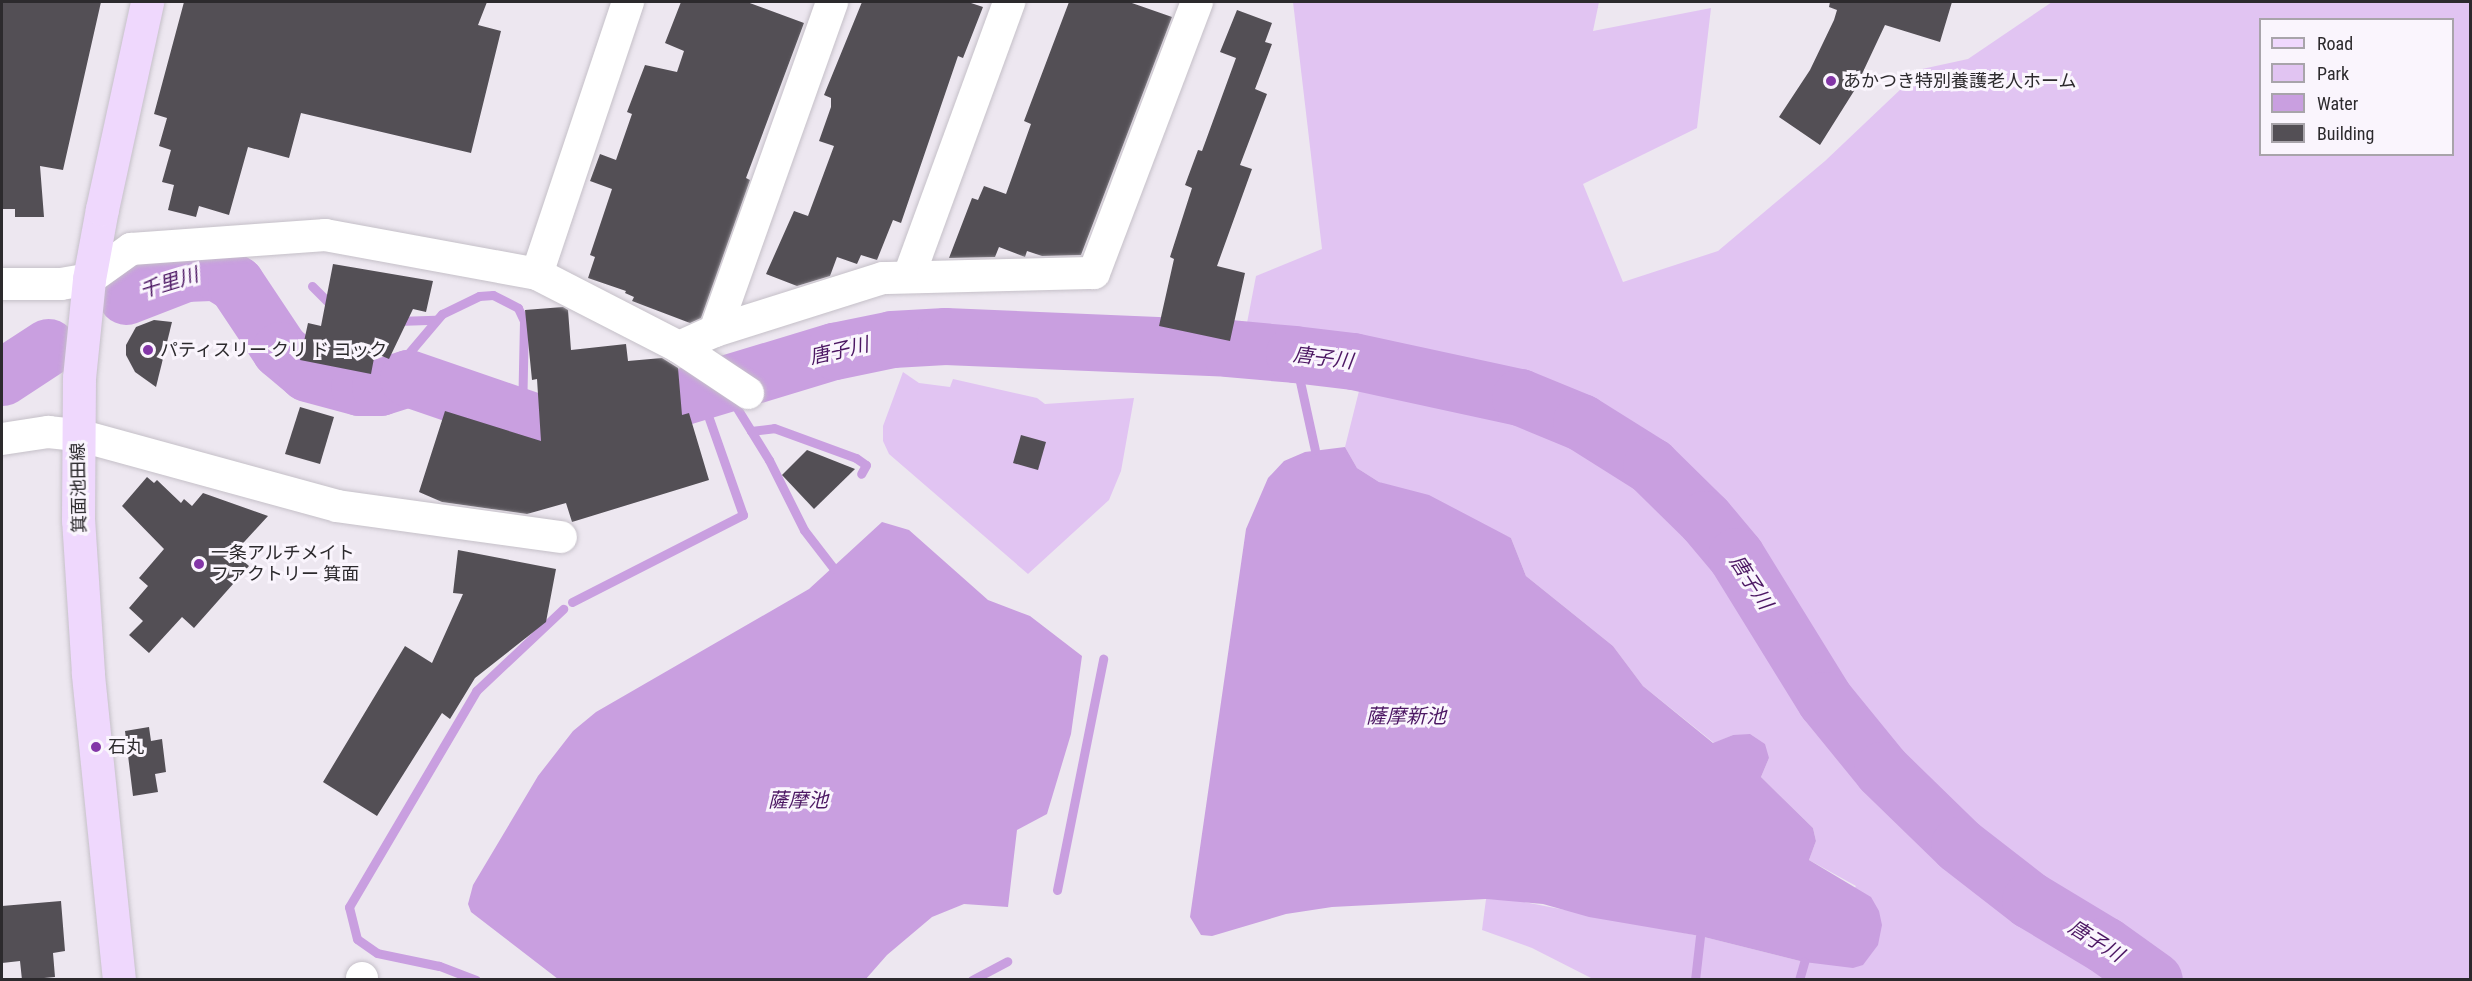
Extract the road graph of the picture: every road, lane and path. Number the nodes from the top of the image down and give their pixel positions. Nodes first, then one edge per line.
1 (147, 2) edge
2 (628, 2) edge
3 (832, 2) edge
4 (1009, 2) edge
5 (1197, 2) edge
6 (537, 274) junction
7 (909, 276) junction
8 (89, 279) junction
9 (2, 284) edge
10 (715, 332) junction
11 (679, 347) junction
12 (748, 393) dead end
13 (78, 435) junction
14 (2, 439) edge
15 (561, 537) dead end
16 (119, 980) edge

1 - 8 main road, 箕面池田線
2 - 6 street
3 - 10 street
4 - 7 street
5 - 7 street
6 - 8 street
6 - 11 street
7 - 10 street
8 - 9 street
8 - 13 main road, 箕面池田線
10 - 11 street
11 - 12 street
13 - 14 street
13 - 15 street
13 - 16 main road, 箕面池田線

